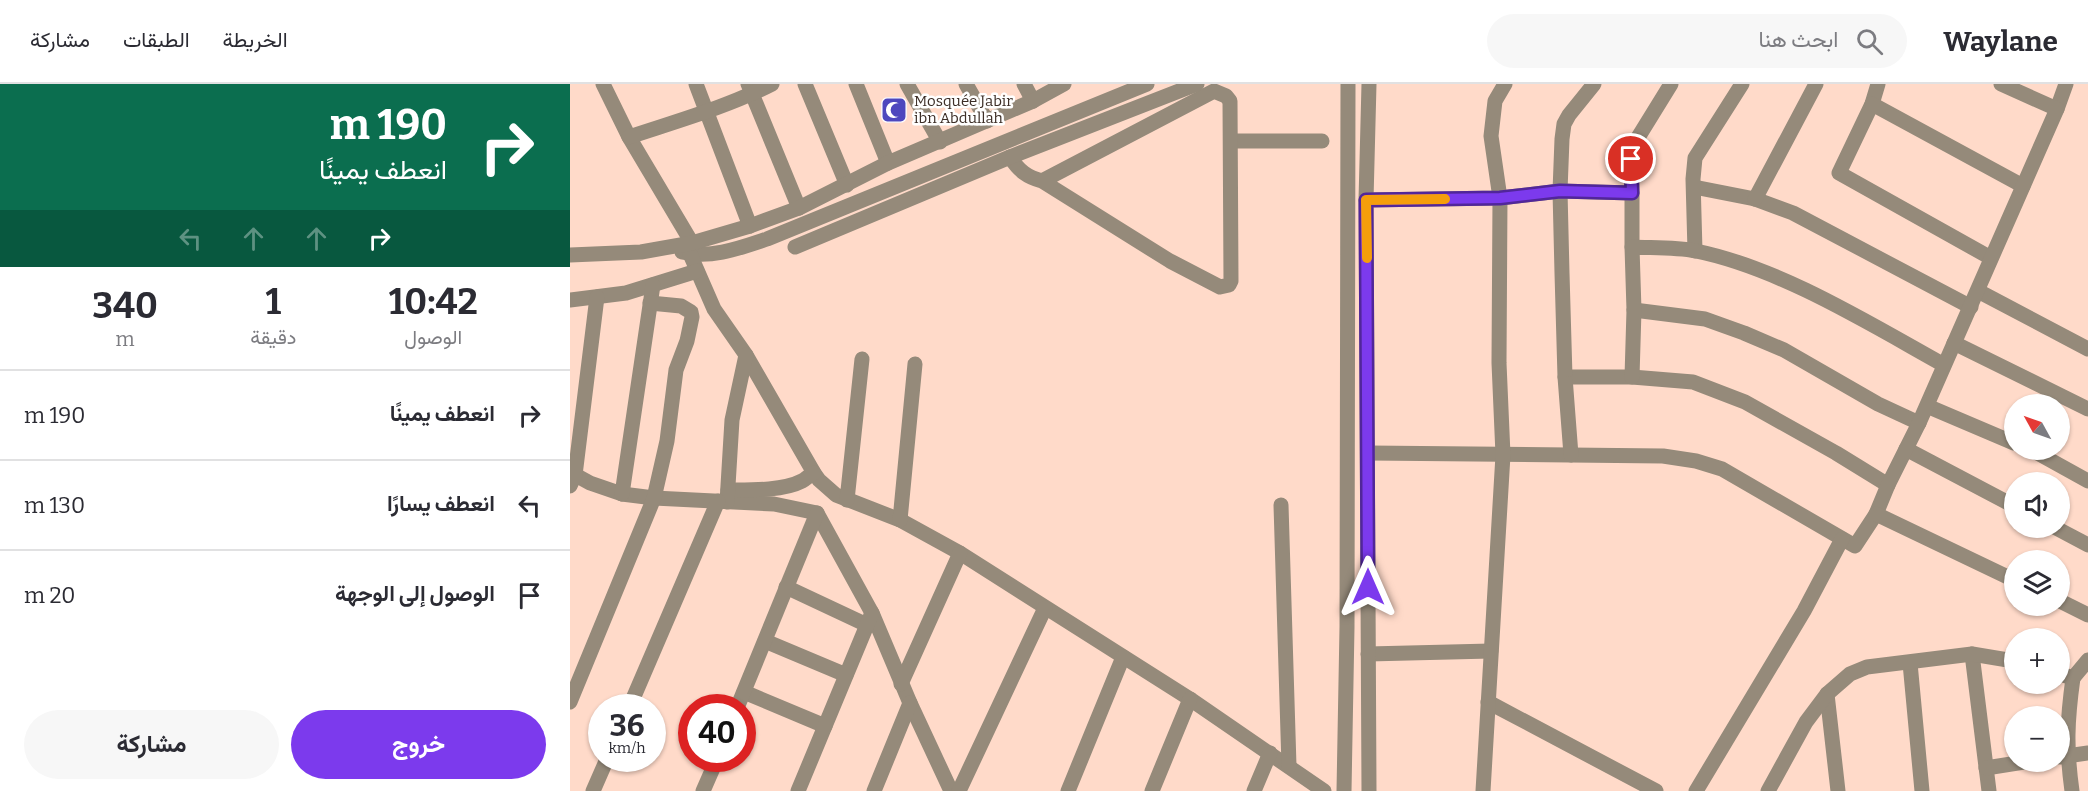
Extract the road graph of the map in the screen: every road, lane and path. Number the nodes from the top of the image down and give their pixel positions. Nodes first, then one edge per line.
1 (603, 84) edge
2 (696, 84) edge
3 (772, 84) edge
4 (805, 84) edge
5 (856, 84) edge
6 (907, 84) edge
7 (966, 84) edge
8 (1024, 84) edge
9 (1064, 84) edge
10 (1147, 84) edge
11 (1197, 84) edge
12 (1348, 84) edge
13 (1369, 84) edge
14 (1505, 84) edge
15 (1594, 84) edge
16 (1671, 84) edge
17 (1742, 84) edge
18 (1816, 84) edge
19 (1878, 84) edge
20 (2001, 84) edge
21 (2066, 84) edge
22 (751, 89) edge
23 (1033, 101) junction
24 (1872, 104) junction
25 (2056, 109) junction
26 (705, 111) junction
27 (987, 121) junction
28 (629, 137) junction
29 (1231, 141) junction
30 (1322, 141) dead end
31 (940, 142) junction
32 (1010, 157) junction
33 (888, 163) junction
34 (1042, 181) junction
35 (847, 185) junction
36 (2023, 186) junction
37 (1694, 187) junction
38 (1560, 191) junction
39 (1632, 193) junction
40 (1500, 198) junction
41 (1755, 199) junction
42 (1366, 200) junction
43 (799, 208) junction
44 (750, 226) junction
45 (1632, 247) junction
46 (691, 248) junction
47 (795, 248) dead end
48 (1695, 251) junction
49 (570, 255) edge
50 (1991, 258) junction
51 (697, 271) junction
52 (653, 285) junction
53 (1978, 291) junction
54 (597, 297) junction
55 (570, 300) edge
56 (650, 303) junction
57 (1971, 307) junction
58 (714, 309) junction
59 (1634, 310) junction
60 (692, 316) junction
61 (1954, 343) junction
62 (2088, 349) edge
63 (746, 355) junction
64 (862, 358) dead end
65 (915, 364) dead end
66 (1944, 365) junction
67 (1565, 377) junction
68 (1632, 377) junction
69 (576, 402) edge
70 (1927, 406) junction
71 (2088, 409) edge
72 (1919, 423) junction
73 (2004, 439) edge
74 (1906, 449) junction
75 (1369, 453) junction
76 (1503, 455) junction
77 (1571, 455) junction
78 (2050, 460) edge
79 (814, 473) junction
80 (572, 477) edge
81 (2088, 481) edge
82 (1888, 485) junction
83 (622, 494) junction
84 (725, 497) junction
85 (654, 498) junction
86 (847, 500) junction
87 (2004, 501) edge
88 (1281, 505) dead end
89 (817, 513) junction
90 (1876, 514) junction
91 (900, 520) junction
92 (2070, 535) edge
93 (1842, 539) junction
94 (2088, 545) edge
95 (960, 553) junction
96 (2004, 575) edge
97 (786, 587) junction
98 (2070, 606) edge
99 (1045, 608) junction
100 (2088, 615) edge
101 (870, 619) junction
102 (765, 641) junction
103 (1491, 651) junction
104 (1368, 654) junction
105 (1972, 654) junction
106 (1123, 657) junction
107 (2004, 659) edge
108 (2088, 660) edge
109 (1910, 663) junction
110 (2070, 673) edge
111 (846, 675) junction
112 (901, 684) junction
113 (744, 692) joint
114 (635, 694) edge
115 (1827, 694) junction
116 (1190, 699) junction
117 (570, 702) edge
118 (1488, 702) junction
119 (910, 703) junction
120 (825, 726) junction
121 (1270, 753) junction
122 (2088, 753) edge
123 (2070, 755) edge
124 (2004, 765) edge
125 (1289, 766) junction
126 (1986, 768) junction
127 (601, 772) edge
128 (712, 772) edge
129 (2067, 772) edge
130 (1304, 784) edge
131 (1649, 790) edge
132 (593, 791) edge
133 (704, 791) edge
134 (798, 791) edge
135 (874, 791) edge
136 (951, 791) edge
137 (959, 791) edge
138 (1068, 791) edge
139 (1152, 791) edge
140 (1254, 791) edge
141 (1324, 791) edge
142 (1344, 791) edge
143 (1369, 791) edge
144 (1483, 791) edge
145 (1696, 791) edge
146 (1768, 791) edge
147 (1838, 791) edge
148 (1922, 791) edge
149 (1989, 791) edge
150 (2072, 791) edge

1 - 28 street
2 - 26 street
3 - 22 street
4 - 35 street
5 - 33 street
6 - 31 street
7 - 27 street
8 - 23 street
9 - 23 street
10 - 46 street
11 - 32 street
12 - 142 street
13 - 42 street
14 - 40 street
15 - 38 street
16 - 39 street
17 - 37 street
18 - 41 street
19 - 24 street
20 - 25 street
21 - 25 street
22 - 26 street
22 - 43 street
23 - 27 street
24 - 36 street
24 - 50 street
25 - 36 street
26 - 28 street
26 - 44 street
27 - 31 street
28 - 46 street
29 - 30 street
29 - 34 street
29 - 34 street
31 - 33 street
32 - 34 street
32 - 47 street
33 - 35 street
35 - 43 street
36 - 50 street
37 - 41 street
37 - 48 street
38 - 39 street
38 - 40 street
38 - 67 street
39 - 45 street
40 - 42 street
40 - 76 street
41 - 57 street
42 - 75 street
43 - 44 street
44 - 46 street
45 - 48 street
45 - 59 street
46 - 49 street
46 - 51 street
48 - 66 street
50 - 53 street
51 - 52 street
51 - 58 street
52 - 54 street
52 - 56 street
53 - 57 street
53 - 62 street
54 - 55 street
54 - 69 street
56 - 60 street
56 - 83 street
57 - 61 street
58 - 60 street
58 - 63 street
59 - 68 street
59 - 72 street
60 - 85 street
61 - 66 street
61 - 71 street
63 - 79 street
63 - 84 street
64 - 86 street
65 - 91 street
66 - 70 street
67 - 68 street
67 - 77 street
68 - 82 street
69 - 80 street
70 - 72 street
70 - 73 street
72 - 74 street
74 - 82 street
74 - 87 street
75 - 76 street
75 - 104 street
76 - 77 street
76 - 103 street
77 - 93 street
78 - 81 street
79 - 84 street
79 - 86 street
80 - 83 street
82 - 90 street
83 - 85 street
84 - 85 street
84 - 89 street
84 - 114 street
85 - 117 street
86 - 91 street
88 - 125 street
89 - 97 street
89 - 101 street
90 - 93 street
90 - 96 street
91 - 95 street
92 - 94 street
93 - 145 street
95 - 99 street
95 - 112 street
97 - 101 street
97 - 102 street
98 - 100 street
99 - 106 street
99 - 137 street
101 - 111 street
101 - 112 street
102 - 111 street
102 - 113 street
103 - 104 street
103 - 118 street
104 - 143 street
105 - 107 street
105 - 109 street
105 - 126 street
106 - 116 street
106 - 138 street
108 - 110 street
109 - 115 street
109 - 148 street
111 - 120 street
112 - 119 street
113 - 120 street
115 - 146 street
115 - 147 street
116 - 121 street
116 - 139 street
118 - 131 street
118 - 144 street
119 - 135 street
119 - 136 street
120 - 134 street
121 - 125 street
121 - 140 street
122 - 123 street
124 - 126 street
125 - 130 street
126 - 149 street
127 - 132 street
128 - 133 street
129 - 150 street
130 - 141 street

